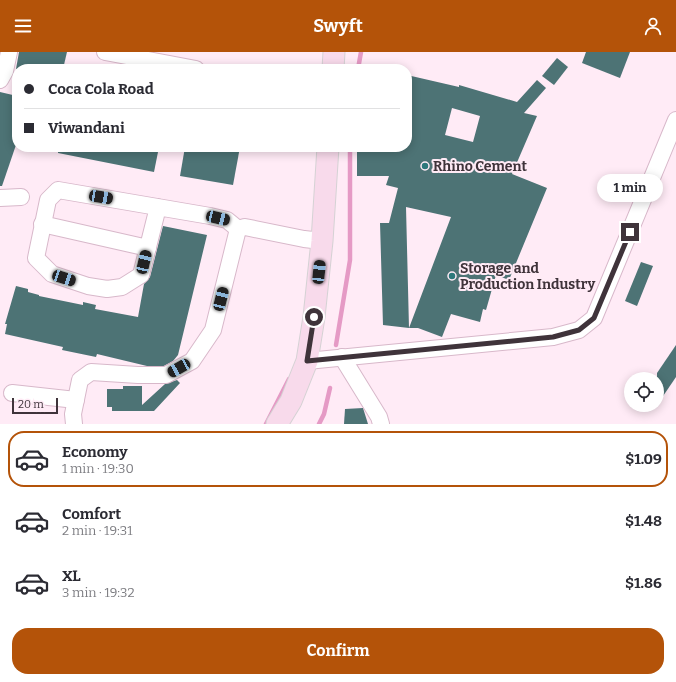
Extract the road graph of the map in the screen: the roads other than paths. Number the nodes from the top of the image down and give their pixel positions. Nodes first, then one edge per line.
1 (9, 52) edge
2 (104, 52) edge
3 (334, 52) edge
4 (169, 64) edge
5 (333, 64) edge
6 (0, 80) edge
7 (676, 120) edge
8 (328, 152) edge
9 (21, 196) dead end
10 (0, 198) edge
11 (158, 207) junction
12 (42, 224) junction
13 (238, 229) junction
14 (322, 241) junction
15 (148, 248) junction
16 (342, 357) junction
17 (307, 361) junction
18 (12, 393) dead end
19 (76, 400) junction
20 (74, 424) edge
21 (277, 424) edge
22 (381, 424) edge

1 - 6 street
2 - 4 street
3 - 5 main road
7 - 16 street
8 - 14 main road
9 - 10 street
11 - 12 street
11 - 13 street
11 - 15 street
12 - 15 street
12 - 15 street
13 - 14 street
13 - 19 street
14 - 17 main road
16 - 17 street
16 - 22 street
17 - 21 main road
18 - 19 street
19 - 20 street

